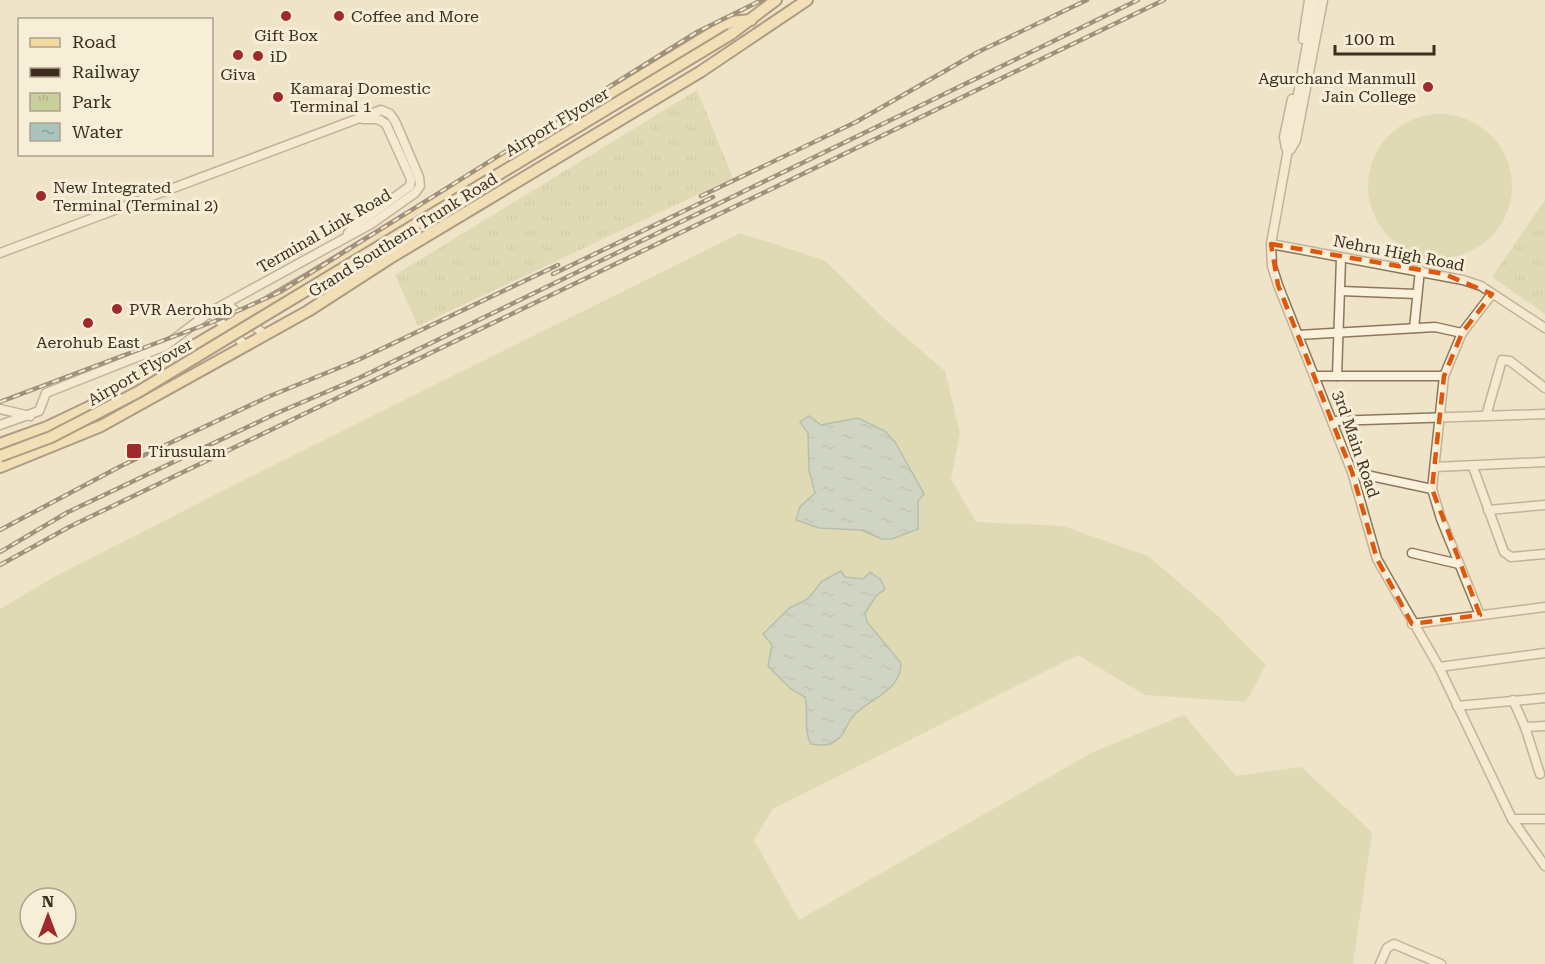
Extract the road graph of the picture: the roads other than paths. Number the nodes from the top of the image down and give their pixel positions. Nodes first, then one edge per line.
1 (776, 0) edge
2 (807, 0) edge
3 (1309, 0) edge
4 (1315, 0) edge
5 (1323, 0) edge
6 (751, 20) junction
7 (1287, 154) junction
8 (344, 238) junction
9 (1271, 244) junction
10 (0, 253) edge
11 (1341, 258) junction
12 (0, 259) edge
13 (1420, 270) junction
14 (1341, 291) junction
15 (1416, 294) junction
16 (1492, 294) junction
17 (227, 304) junction
18 (210, 312) junction
19 (243, 318) junction
20 (226, 328) junction
21 (1414, 328) junction
22 (1545, 328) edge
23 (1462, 333) junction
24 (264, 334) junction
25 (1337, 334) junction
26 (1298, 335) junction
27 (245, 345) junction
28 (1316, 376) junction
29 (1337, 376) junction
30 (1444, 376) junction
31 (1545, 388) edge
32 (0, 409) edge
33 (1545, 414) edge
34 (31, 416) junction
35 (1486, 416) junction
36 (1438, 417) junction
37 (1332, 421) junction
38 (0, 425) edge
39 (0, 444) edge
40 (0, 456) edge
41 (1545, 462) edge
42 (0, 467) edge
43 (1435, 467) junction
44 (1473, 467) junction
45 (1352, 472) junction
46 (1432, 489) junction
47 (1545, 505) edge
48 (1488, 510) junction
49 (1412, 553) dead end
50 (1545, 554) edge
51 (1460, 564) junction
52 (1545, 607) edge
53 (1480, 615) junction
54 (1412, 624) junction
55 (1545, 653) edge
56 (1439, 667) junction
57 (1545, 698) edge
58 (1512, 700) junction
59 (1457, 706) junction
60 (1545, 726) edge
61 (1525, 727) junction
62 (1540, 774) dead end
63 (1512, 819) junction
64 (1545, 819) edge
65 (1545, 866) edge
66 (1430, 962) edge
67 (1380, 964) edge
68 (1441, 964) edge

1 - 6 main road
2 - 24 main road, Grand Southern Trunk Road
3 - 7 street
4 - 7 street, 3rd Main Road
5 - 7 street
6 - 19 main road
6 - 40 main road, Airport Flyover, bridge
7 - 9 street, 3rd Main Road
8 - 10 street, Terminal Link Road
8 - 12 street
8 - 17 street, Terminal Link Road
9 - 11 street, Nehru High Road
9 - 26 street, 3rd Main Road
11 - 13 street, Nehru High Road
11 - 14 street
13 - 15 street
13 - 16 street, Nehru High Road
14 - 15 street
14 - 25 street
15 - 21 street
16 - 22 street, Nehru High Road
16 - 23 street
17 - 18 street, Terminal Link Road
17 - 19 street
18 - 20 street
18 - 34 street, Terminal Link Road
19 - 20 main road
19 - 24 street
20 - 27 street
20 - 39 main road
21 - 23 street
21 - 25 street
23 - 30 street
24 - 27 main road, Grand Southern Trunk Road
25 - 26 street
25 - 29 street
26 - 28 street, 3rd Main Road
27 - 42 main road, Grand Southern Trunk Road
28 - 29 street
28 - 37 street, 3rd Main Road
29 - 30 street
30 - 36 street
31 - 35 street
32 - 34 street
33 - 35 street
34 - 38 street
35 - 36 street
36 - 37 street
36 - 43 street
37 - 45 street, 3rd Main Road
41 - 44 street
43 - 44 street
43 - 46 street
44 - 48 street
45 - 46 street
45 - 54 street, 3rd Main Road
46 - 51 street
47 - 48 street
48 - 50 street
49 - 51 street
51 - 53 street
52 - 53 street
53 - 54 street
54 - 56 street, 3rd Main Road
55 - 56 street
56 - 59 street, 3rd Main Road
57 - 58 street
58 - 59 street
58 - 61 street
59 - 63 street, 3rd Main Road
60 - 61 street
61 - 62 street
63 - 64 street
63 - 65 street, 3rd Main Road
66 - 67 street
66 - 68 street

